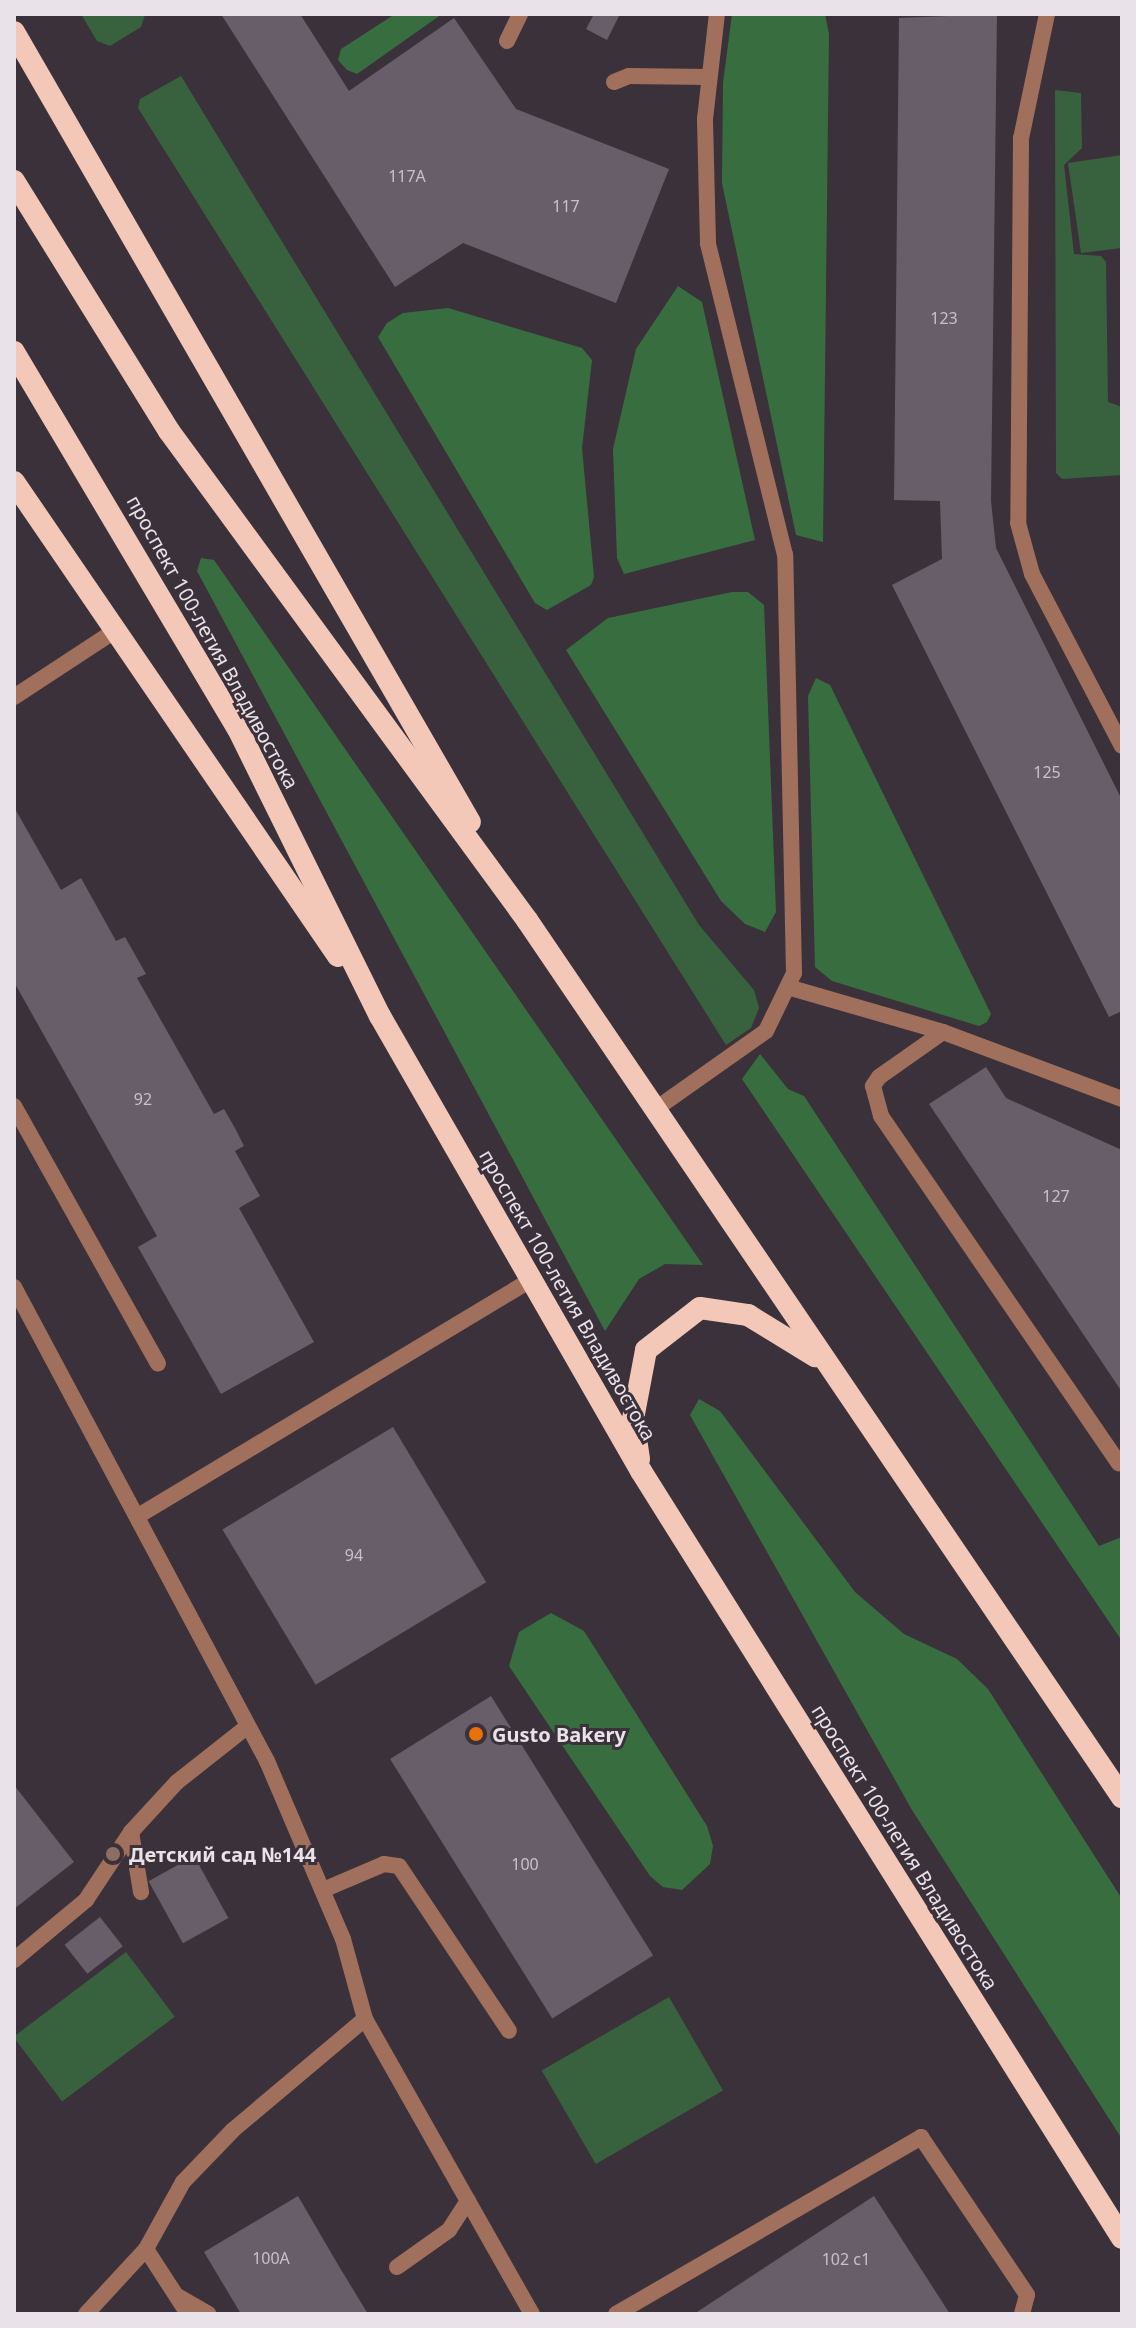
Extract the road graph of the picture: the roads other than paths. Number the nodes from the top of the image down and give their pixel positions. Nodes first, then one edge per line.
1 (520, 14) edge
2 (717, 14) edge
3 (1047, 14) edge
4 (14, 32) edge
5 (507, 41) dead end
6 (708, 77) junction
7 (614, 82) dead end
8 (14, 181) edge
9 (14, 352) edge
10 (14, 482) edge
11 (113, 632) junction
12 (14, 697) edge
13 (1122, 746) edge
14 (527, 920) junction
15 (791, 988) junction
16 (380, 1016) junction
17 (943, 1032) junction
18 (1122, 1099) edge
19 (14, 1106) edge
20 (657, 1108) junction
21 (532, 1279) junction
22 (14, 1287) edge
23 (820, 1359) junction
24 (158, 1364) dead end
25 (1119, 1463) dead end
26 (641, 1471) junction
27 (138, 1516) junction
28 (248, 1726) junction
29 (1122, 1797) edge
30 (131, 1832) junction
31 (323, 1890) junction
32 (141, 1892) dead end
33 (14, 1960) edge
34 (365, 2019) junction
35 (509, 2031) dead end
36 (468, 2201) junction
37 (1122, 2238) edge
38 (146, 2249) junction
39 (397, 2267) dead end
40 (178, 2296) junction
41 (86, 2314) edge
42 (188, 2314) edge
43 (209, 2314) edge
44 (532, 2314) edge
45 (616, 2314) edge
46 (1022, 2314) edge

1 - 5 street
2 - 6 street
3 - 13 street
4 - 14 highway
6 - 7 street
6 - 15 street
8 - 14 highway
9 - 16 highway, проспект 100-летия Владивостока
10 - 11 highway
11 - 12 street
11 - 16 highway
14 - 20 highway
15 - 17 street
15 - 20 street
16 - 21 highway, проспект 100-летия Владивостока
17 - 18 street
17 - 25 street
19 - 24 street
20 - 23 highway
21 - 26 highway, проспект 100-летия Владивостока
21 - 27 street
22 - 27 street
23 - 26 highway
23 - 29 highway
26 - 37 highway, проспект 100-летия Владивостока
27 - 28 street
28 - 30 street
28 - 31 street
30 - 32 street
30 - 33 street
31 - 34 street
31 - 35 street
34 - 36 street
34 - 38 street
36 - 39 street
36 - 44 street
38 - 40 street
38 - 41 street
40 - 42 street
40 - 43 street
45 - 46 street

